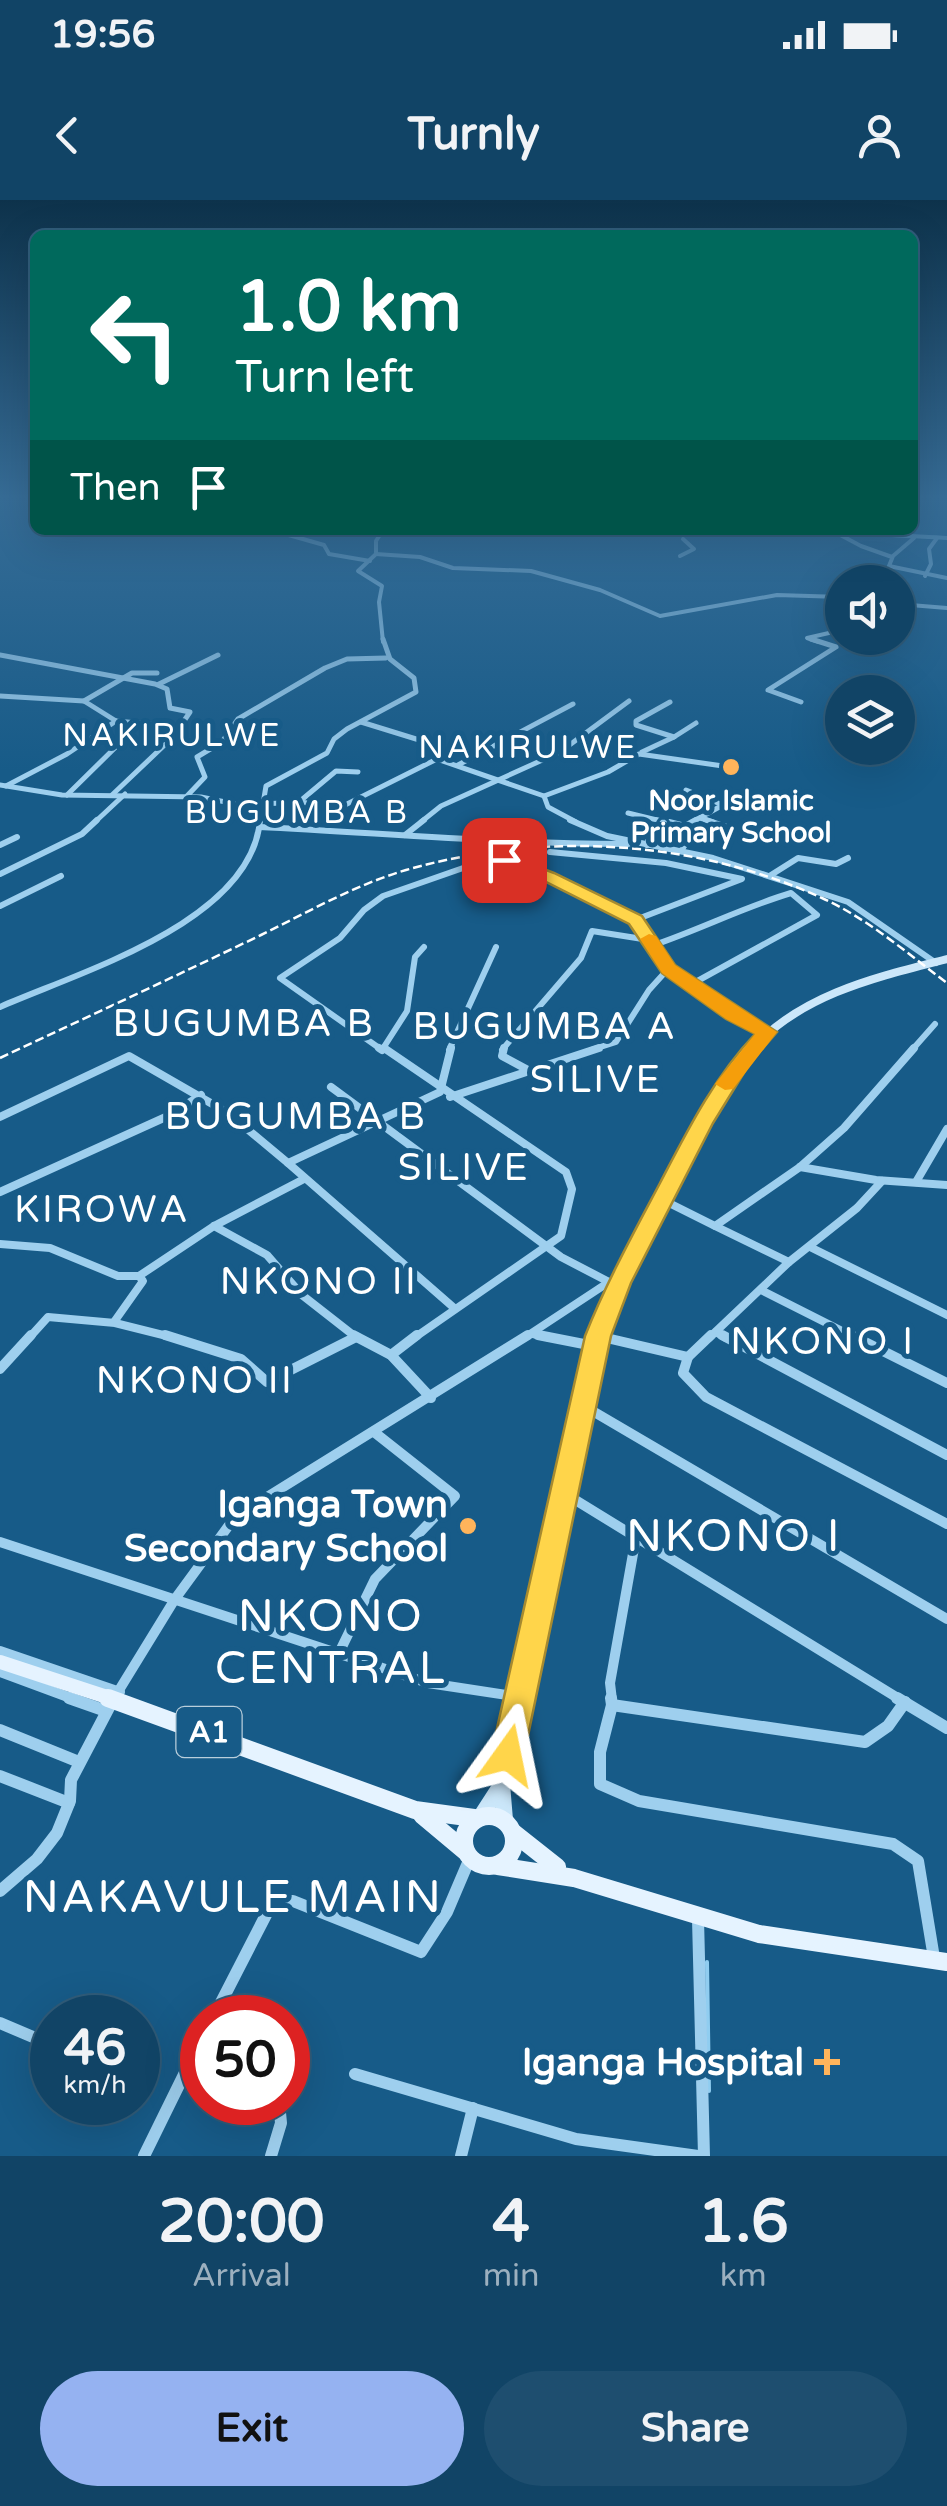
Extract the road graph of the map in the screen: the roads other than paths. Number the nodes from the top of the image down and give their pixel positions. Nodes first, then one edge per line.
1 (381, 588) edge
2 (594, 588) edge
3 (825, 596) edge
4 (915, 605) edge
5 (947, 608) edge
6 (825, 634) edge
7 (825, 644) edge
8 (825, 654) edge
9 (0, 655) edge
10 (218, 655) dead end
11 (386, 658) junction
12 (157, 673) dead end
13 (124, 678) junction
14 (155, 684) junction
15 (0, 696) edge
16 (629, 700) dead end
17 (84, 701) junction
18 (670, 702) dead end
19 (801, 702) dead end
20 (573, 704) dead end
21 (116, 721) junction
22 (360, 722) junction
23 (696, 724) dead end
24 (182, 727) junction
25 (132, 730) dead end
26 (674, 736) junction
27 (639, 754) junction
28 (437, 759) junction
29 (458, 765) junction
30 (723, 766) dead end
31 (358, 772) dead end
32 (504, 780) junction
33 (3, 786) edge
34 (686, 790) dead end
35 (124, 793) junction
36 (68, 796) junction
37 (544, 796) junction
38 (186, 797) junction
39 (299, 802) junction
40 (261, 806) junction
41 (628, 812) dead end
42 (700, 818) junction
43 (668, 823) junction
44 (259, 827) junction
45 (405, 835) junction
46 (16, 837) dead end
47 (0, 845) edge
48 (644, 845) junction
49 (681, 851) junction
50 (550, 852) dead end
51 (848, 858) dead end
52 (0, 874) edge
53 (771, 874) junction
54 (61, 876) dead end
55 (0, 906) edge
56 (635, 920) junction
57 (652, 942) junction
58 (424, 947) dead end
59 (496, 947) dead end
60 (942, 961) edge
61 (668, 969) junction
62 (692, 984) junction
63 (0, 1007) edge
64 (935, 1024) dead end
65 (767, 1032) junction
66 (382, 1050) junction
67 (528, 1070) junction
68 (331, 1086) dead end
69 (440, 1092) junction
70 (201, 1095) junction
71 (450, 1097) junction
72 (0, 1117) edge
73 (375, 1120) junction
74 (946, 1131) edge
75 (288, 1163) junction
76 (800, 1167) junction
77 (304, 1179) junction
78 (882, 1180) junction
79 (916, 1182) junction
80 (947, 1185) edge
81 (0, 1192) edge
82 (661, 1199) junction
83 (214, 1226) junction
84 (715, 1226) junction
85 (0, 1244) edge
86 (547, 1246) junction
87 (810, 1247) junction
88 (789, 1262) junction
89 (138, 1276) junction
90 (614, 1283) junction
91 (760, 1290) junction
92 (452, 1307) junction
93 (947, 1315) edge
94 (114, 1322) junction
95 (716, 1332) junction
96 (533, 1334) junction
97 (356, 1337) junction
98 (596, 1341) junction
99 (390, 1355) junction
100 (688, 1357) junction
101 (0, 1369) edge
102 (947, 1383) edge
103 (431, 1398) junction
104 (584, 1406) junction
105 (374, 1432) junction
106 (947, 1455) edge
107 (564, 1493) junction
108 (947, 1524) edge
109 (636, 1536) junction
110 (0, 1542) edge
111 (176, 1599) junction
112 (947, 1619) edge
113 (0, 1652) edge
114 (340, 1652) junction
115 (0, 1662) edge
116 (0, 1672) edge
117 (520, 1697) junction
118 (114, 1701) junction
119 (905, 1702) junction
120 (612, 1705) junction
121 (947, 1728) edge
122 (0, 1730) edge
123 (79, 1762) junction
124 (0, 1776) edge
125 (502, 1784) junction
126 (69, 1803) junction
127 (414, 1810) junction
128 (478, 1817) junction
129 (510, 1827) junction
130 (467, 1854) junction
131 (498, 1866) junction
132 (565, 1872) junction
133 (0, 1891) edge
134 (698, 1919) junction
135 (941, 1961) edge
136 (224, 1995) edge
137 (0, 2022) edge
138 (30, 2036) edge
139 (355, 2074) dead end
140 (180, 2083) edge
141 (473, 2108) junction
142 (280, 2125) edge
143 (144, 2156) edge
144 (271, 2156) edge
145 (461, 2156) edge
146 (701, 2156) edge

1 - 11 street
2 - 3 street
4 - 5 street
6 - 7 street
8 - 19 street
9 - 13 street
10 - 14 street
11 - 22 street
11 - 38 street
12 - 13 street
13 - 14 street
13 - 17 street
14 - 24 street
15 - 17 street
16 - 32 street
17 - 21 street
18 - 26 street
20 - 29 street
21 - 24 street
21 - 33 street
22 - 28 street
22 - 40 street
23 - 26 street
24 - 35 street
25 - 36 street
26 - 27 street
27 - 30 street
27 - 37 street
28 - 29 street
28 - 39 street
29 - 32 street
31 - 39 street
32 - 37 street
32 - 45 street
33 - 36 street
34 - 42 street
35 - 36 street
35 - 38 street
35 - 52 street
37 - 48 street
38 - 40 street
39 - 40 street
40 - 44 street
41 - 43 street
42 - 43 street
42 - 49 street
43 - 48 street
44 - 45 street
44 - 63 street
45 - 48 street
46 - 47 street
48 - 49 street
49 - 53 street
50 - 56 street
51 - 53 street
53 - 60 street
54 - 55 street
56 - 57 street
56 - 66 street
57 - 61 street
57 - 62 street
57 - 67 street
58 - 66 street
59 - 69 street
60 - 65 main road
61 - 62 street
61 - 67 street
62 - 65 street
64 - 76 street
65 - 82 main road
66 - 69 street
67 - 71 street
68 - 73 street
69 - 71 street
69 - 73 street
70 - 72 street
70 - 75 street
70 - 81 street
71 - 86 street
73 - 75 street
73 - 86 street
74 - 79 street
75 - 77 street
76 - 78 street
76 - 84 street
77 - 83 street
77 - 92 street
78 - 79 street
78 - 87 street
79 - 80 street
82 - 84 street
82 - 90 main road
83 - 89 street
83 - 97 street
84 - 88 street
85 - 89 street
86 - 90 street
86 - 92 street
87 - 88 street
87 - 93 street
88 - 91 street
89 - 94 street
90 - 96 street
90 - 98 main road
91 - 95 street
91 - 102 street
92 - 99 street
94 - 97 street
94 - 101 street
95 - 100 street
95 - 106 street
96 - 98 street
96 - 103 street
97 - 99 street
98 - 100 street
98 - 104 main road
99 - 103 street
100 - 108 street
103 - 105 street
104 - 107 main road
104 - 112 street
105 - 111 street
105 - 114 street
107 - 109 street
107 - 117 main road
109 - 119 street
109 - 120 street
110 - 111 street
111 - 114 street
111 - 118 street
113 - 118 street
114 - 117 street
115 - 118 main road, A1
116 - 118 street
117 - 125 main road
118 - 123 street
118 - 127 main road, A1
119 - 120 street
119 - 121 street
120 - 135 street
122 - 123 street
123 - 126 street
124 - 126 street
125 - 128 main road
125 - 129 main road
126 - 133 street
127 - 128 main road, A1
127 - 130 main road, A1
128 - 129 main road, A1
128 - 130 main road
129 - 131 main road
129 - 132 main road, A1
130 - 131 main road, A1
130 - 136 street
131 - 132 main road, A1
132 - 134 main road, A1
134 - 135 main road, A1
134 - 146 street
137 - 138 street
139 - 141 street
140 - 143 street
141 - 145 street
141 - 146 street
142 - 144 street

